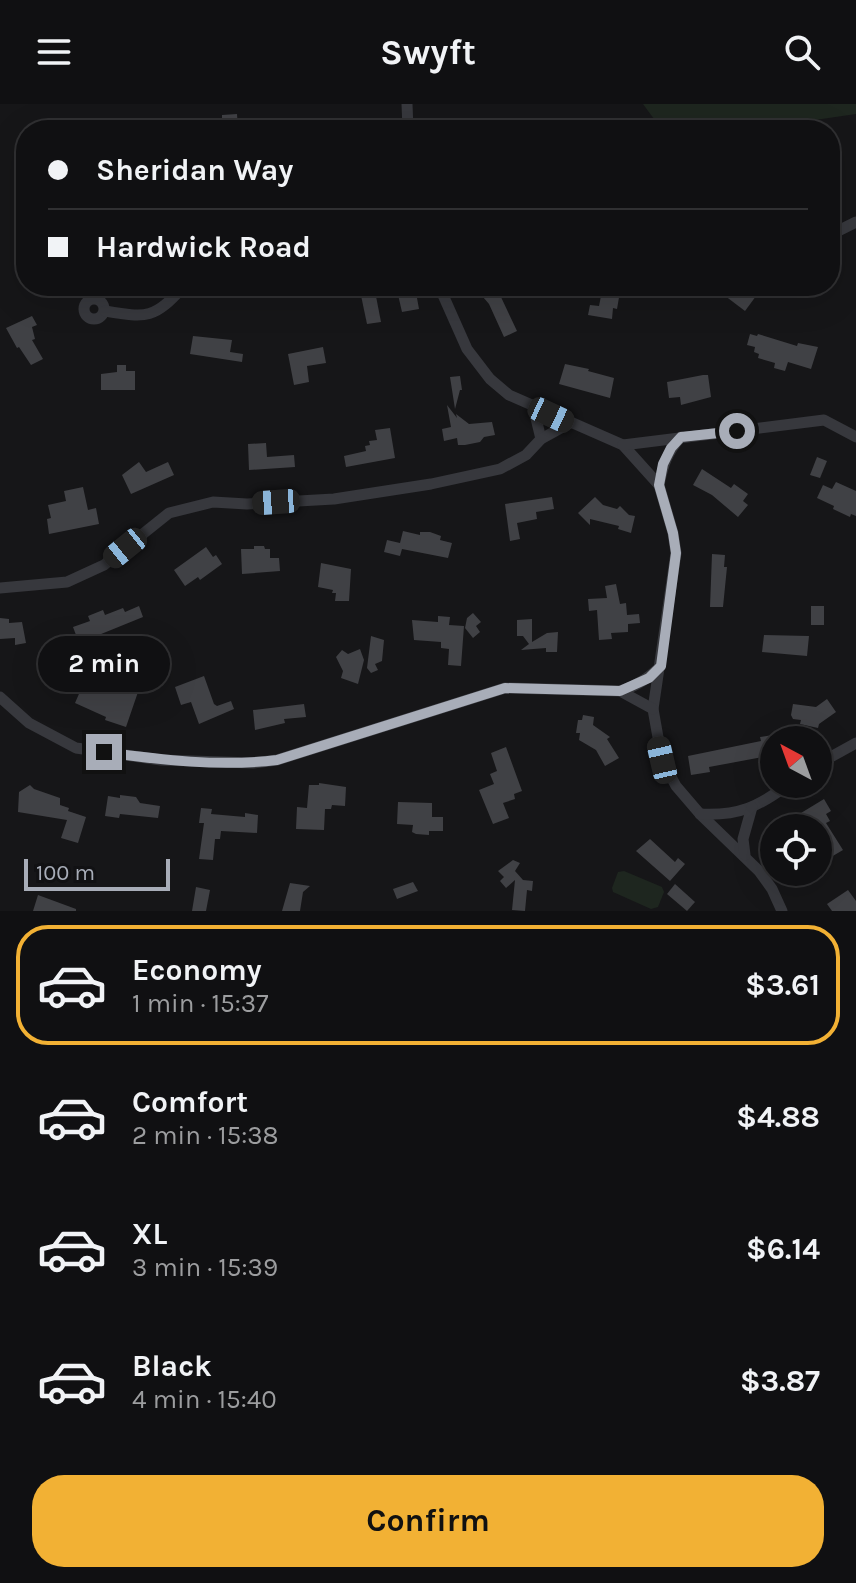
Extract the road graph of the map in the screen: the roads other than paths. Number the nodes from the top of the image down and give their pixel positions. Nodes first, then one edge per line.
1 (856, 222) edge
2 (840, 230) dead end
3 (175, 296) edge
4 (443, 296) edge
5 (105, 311) dead end
6 (533, 406) junction
7 (570, 423) junction
8 (681, 437) junction
9 (856, 437) edge
10 (541, 439) junction
11 (623, 445) junction
12 (659, 485) junction
13 (0, 588) edge
14 (661, 666) junction
15 (620, 691) junction
16 (0, 697) edge
17 (653, 709) junction
18 (856, 743) edge
19 (832, 756) edge
20 (766, 798) edge
21 (752, 807) junction
22 (700, 814) junction
23 (745, 855) junction
24 (782, 911) edge

1 - 2 street
3 - 5 street
4 - 6 street
6 - 7 street
6 - 10 street
7 - 10 street
7 - 11 street
8 - 9 street
8 - 11 street
8 - 12 street
10 - 13 street
11 - 12 street
12 - 14 street
14 - 15 street
14 - 17 street
15 - 16 street
15 - 17 street
17 - 22 street
18 - 19 street
20 - 21 street
21 - 22 street
21 - 23 street
22 - 23 street
23 - 24 street

